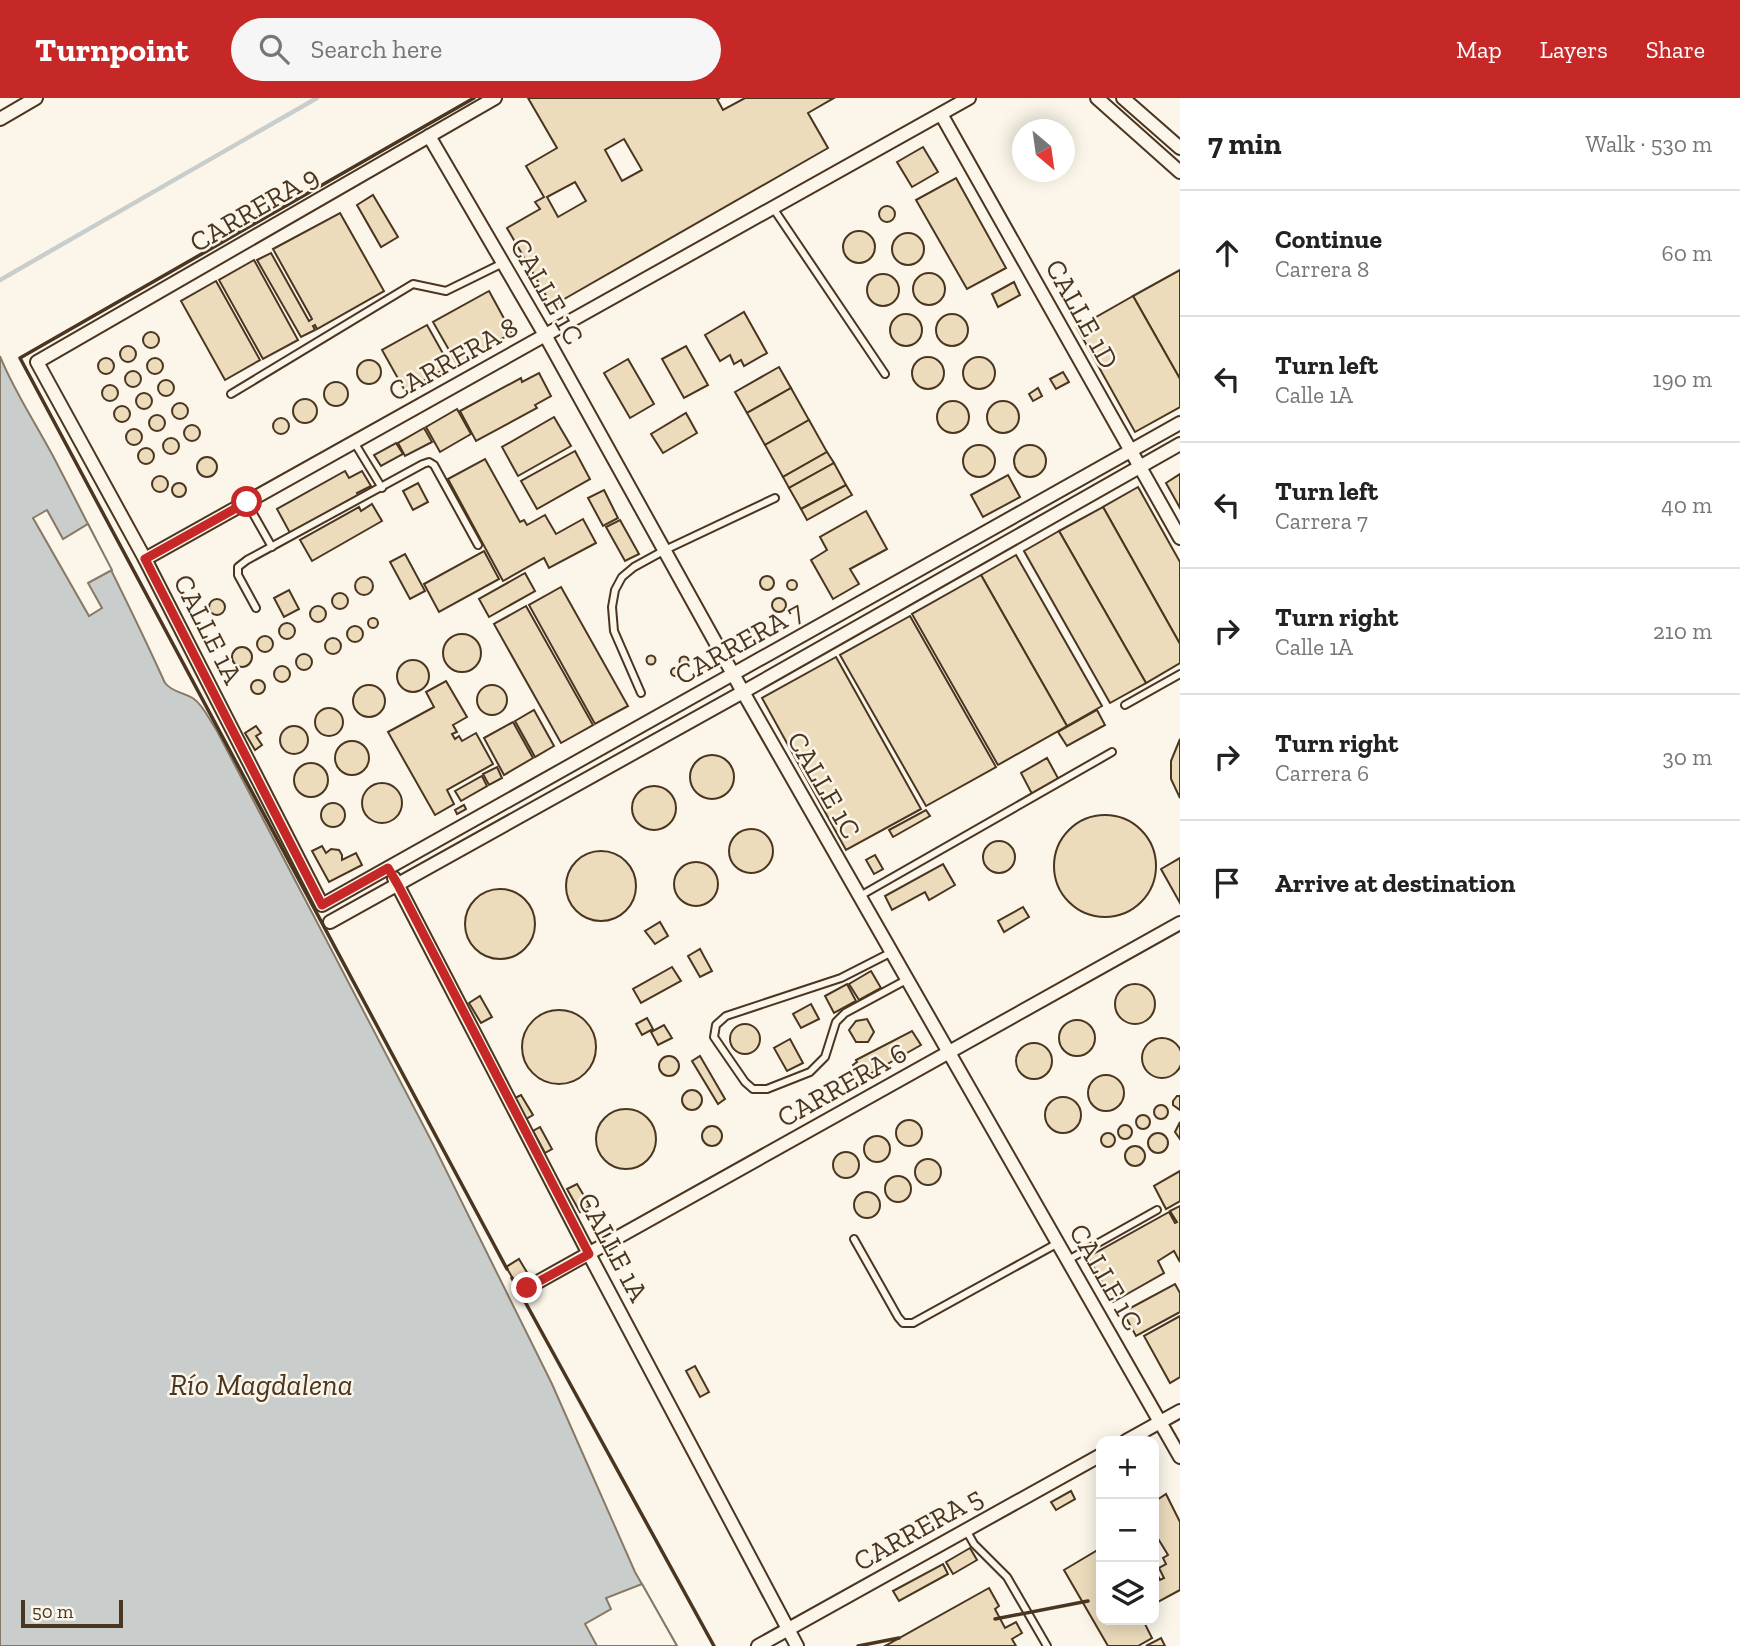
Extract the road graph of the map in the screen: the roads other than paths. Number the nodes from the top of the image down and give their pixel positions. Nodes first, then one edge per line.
1 (36, 98) edge
2 (495, 98) edge
3 (969, 98) edge
4 (1097, 98) edge
5 (1123, 98) edge
6 (941, 114) junction
7 (0, 119) edge
8 (429, 136) junction
9 (1180, 148) edge
10 (1180, 172) edge
11 (772, 208) junction
12 (503, 263) junction
13 (545, 335) junction
14 (37, 362) joint
15 (885, 374) dead end
16 (231, 394) dead end
17 (1180, 423) edge
18 (354, 442) junction
19 (1180, 444) edge
20 (1131, 451) junction
21 (1140, 467) junction
22 (382, 488) junction
23 (775, 498) dead end
24 (247, 502) junction
25 (1180, 538) edge
26 (478, 545) dead end
27 (272, 547) junction
28 (665, 550) junction
29 (145, 559) junction
30 (256, 608) dead end
31 (733, 674) junction
32 (1180, 674) edge
33 (743, 692) junction
34 (641, 693) dead end
35 (1125, 705) dead end
36 (658, 717) junction
37 (668, 733) junction
38 (1112, 752) dead end
39 (545, 780) junction
40 (555, 797) junction
41 (388, 868) junction
42 (398, 885) junction
43 (860, 896) junction
44 (322, 905) junction
45 (330, 922) joint
46 (1180, 923) edge
47 (892, 952) junction
48 (908, 979) junction
49 (950, 1053) junction
50 (1157, 1210) dead end
51 (853, 1239) dead end
52 (1058, 1243) junction
53 (589, 1254) junction
54 (1068, 1260) junction
55 (527, 1288) dead end
56 (1180, 1411) edge
57 (1160, 1422) junction
58 (1135, 1436) edge
59 (1180, 1457) edge
60 (1096, 1458) edge
61 (966, 1530) junction
62 (788, 1629) junction
63 (758, 1646) edge
64 (797, 1646) edge
65 (1047, 1646) edge

1 - 7 street
2 - 8 street, CARRERA 9
3 - 6 street, CARRERA 8
4 - 10 street
5 - 9 street
6 - 11 street, CARRERA 8
6 - 20 street, CALLE 1D
8 - 12 street, CALLE 1C
8 - 14 street, CARRERA 9
11 - 13 street, CARRERA 8
11 - 15 lane
12 - 13 street, CALLE 1C
12 - 16 lane
13 - 18 street, CARRERA 8
13 - 28 street, CALLE 1C
14 - 29 street, CALLE 1A
17 - 20 street, CARRERA 7
18 - 22 lane
18 - 24 street, CARRERA 8
19 - 21 street, CARRERA 7
20 - 21 street, CALLE 1D
20 - 31 street, CARRERA 7
21 - 25 street, CALLE 1D
21 - 33 street, CARRERA 7
22 - 26 lane
22 - 27 lane
23 - 28 lane
24 - 27 lane
24 - 29 street, CARRERA 8
27 - 30 lane
28 - 31 street, CALLE 1C
28 - 34 lane
29 - 44 street, CALLE 1A
31 - 33 street, CALLE 1C
31 - 36 street, CARRERA 7
32 - 35 lane
33 - 37 street, CARRERA 7
33 - 43 street, CALLE 1C
36 - 37 lane
36 - 39 street, CARRERA 7
37 - 40 street, CARRERA 7
38 - 43 lane
39 - 40 lane
39 - 41 street, CARRERA 7
40 - 42 street, CARRERA 7
41 - 42 street, CALLE 1A
41 - 44 street, CARRERA 7
42 - 45 street, CARRERA 7
42 - 53 street, CALLE 1A
43 - 47 street, CALLE 1C
44 - 45 lane, CALLE 1A
46 - 49 street, CARRERA 6
47 - 48 street, CALLE 1C
47 - 48 lane
48 - 49 street, CALLE 1C
49 - 52 street, CALLE 1C
49 - 53 street, CARRERA 6
50 - 54 lane
51 - 52 lane
52 - 54 street, CALLE 1C
53 - 55 street, CARRERA 6
53 - 62 street, CALLE 1A
54 - 57 street, CALLE 1C
56 - 57 street
57 - 58 street
57 - 59 street, CALLE 1C
60 - 61 street, CARRERA 5
61 - 62 street, CARRERA 5
61 - 65 lane
62 - 63 street, CARRERA 5
62 - 64 street, CALLE 1A

